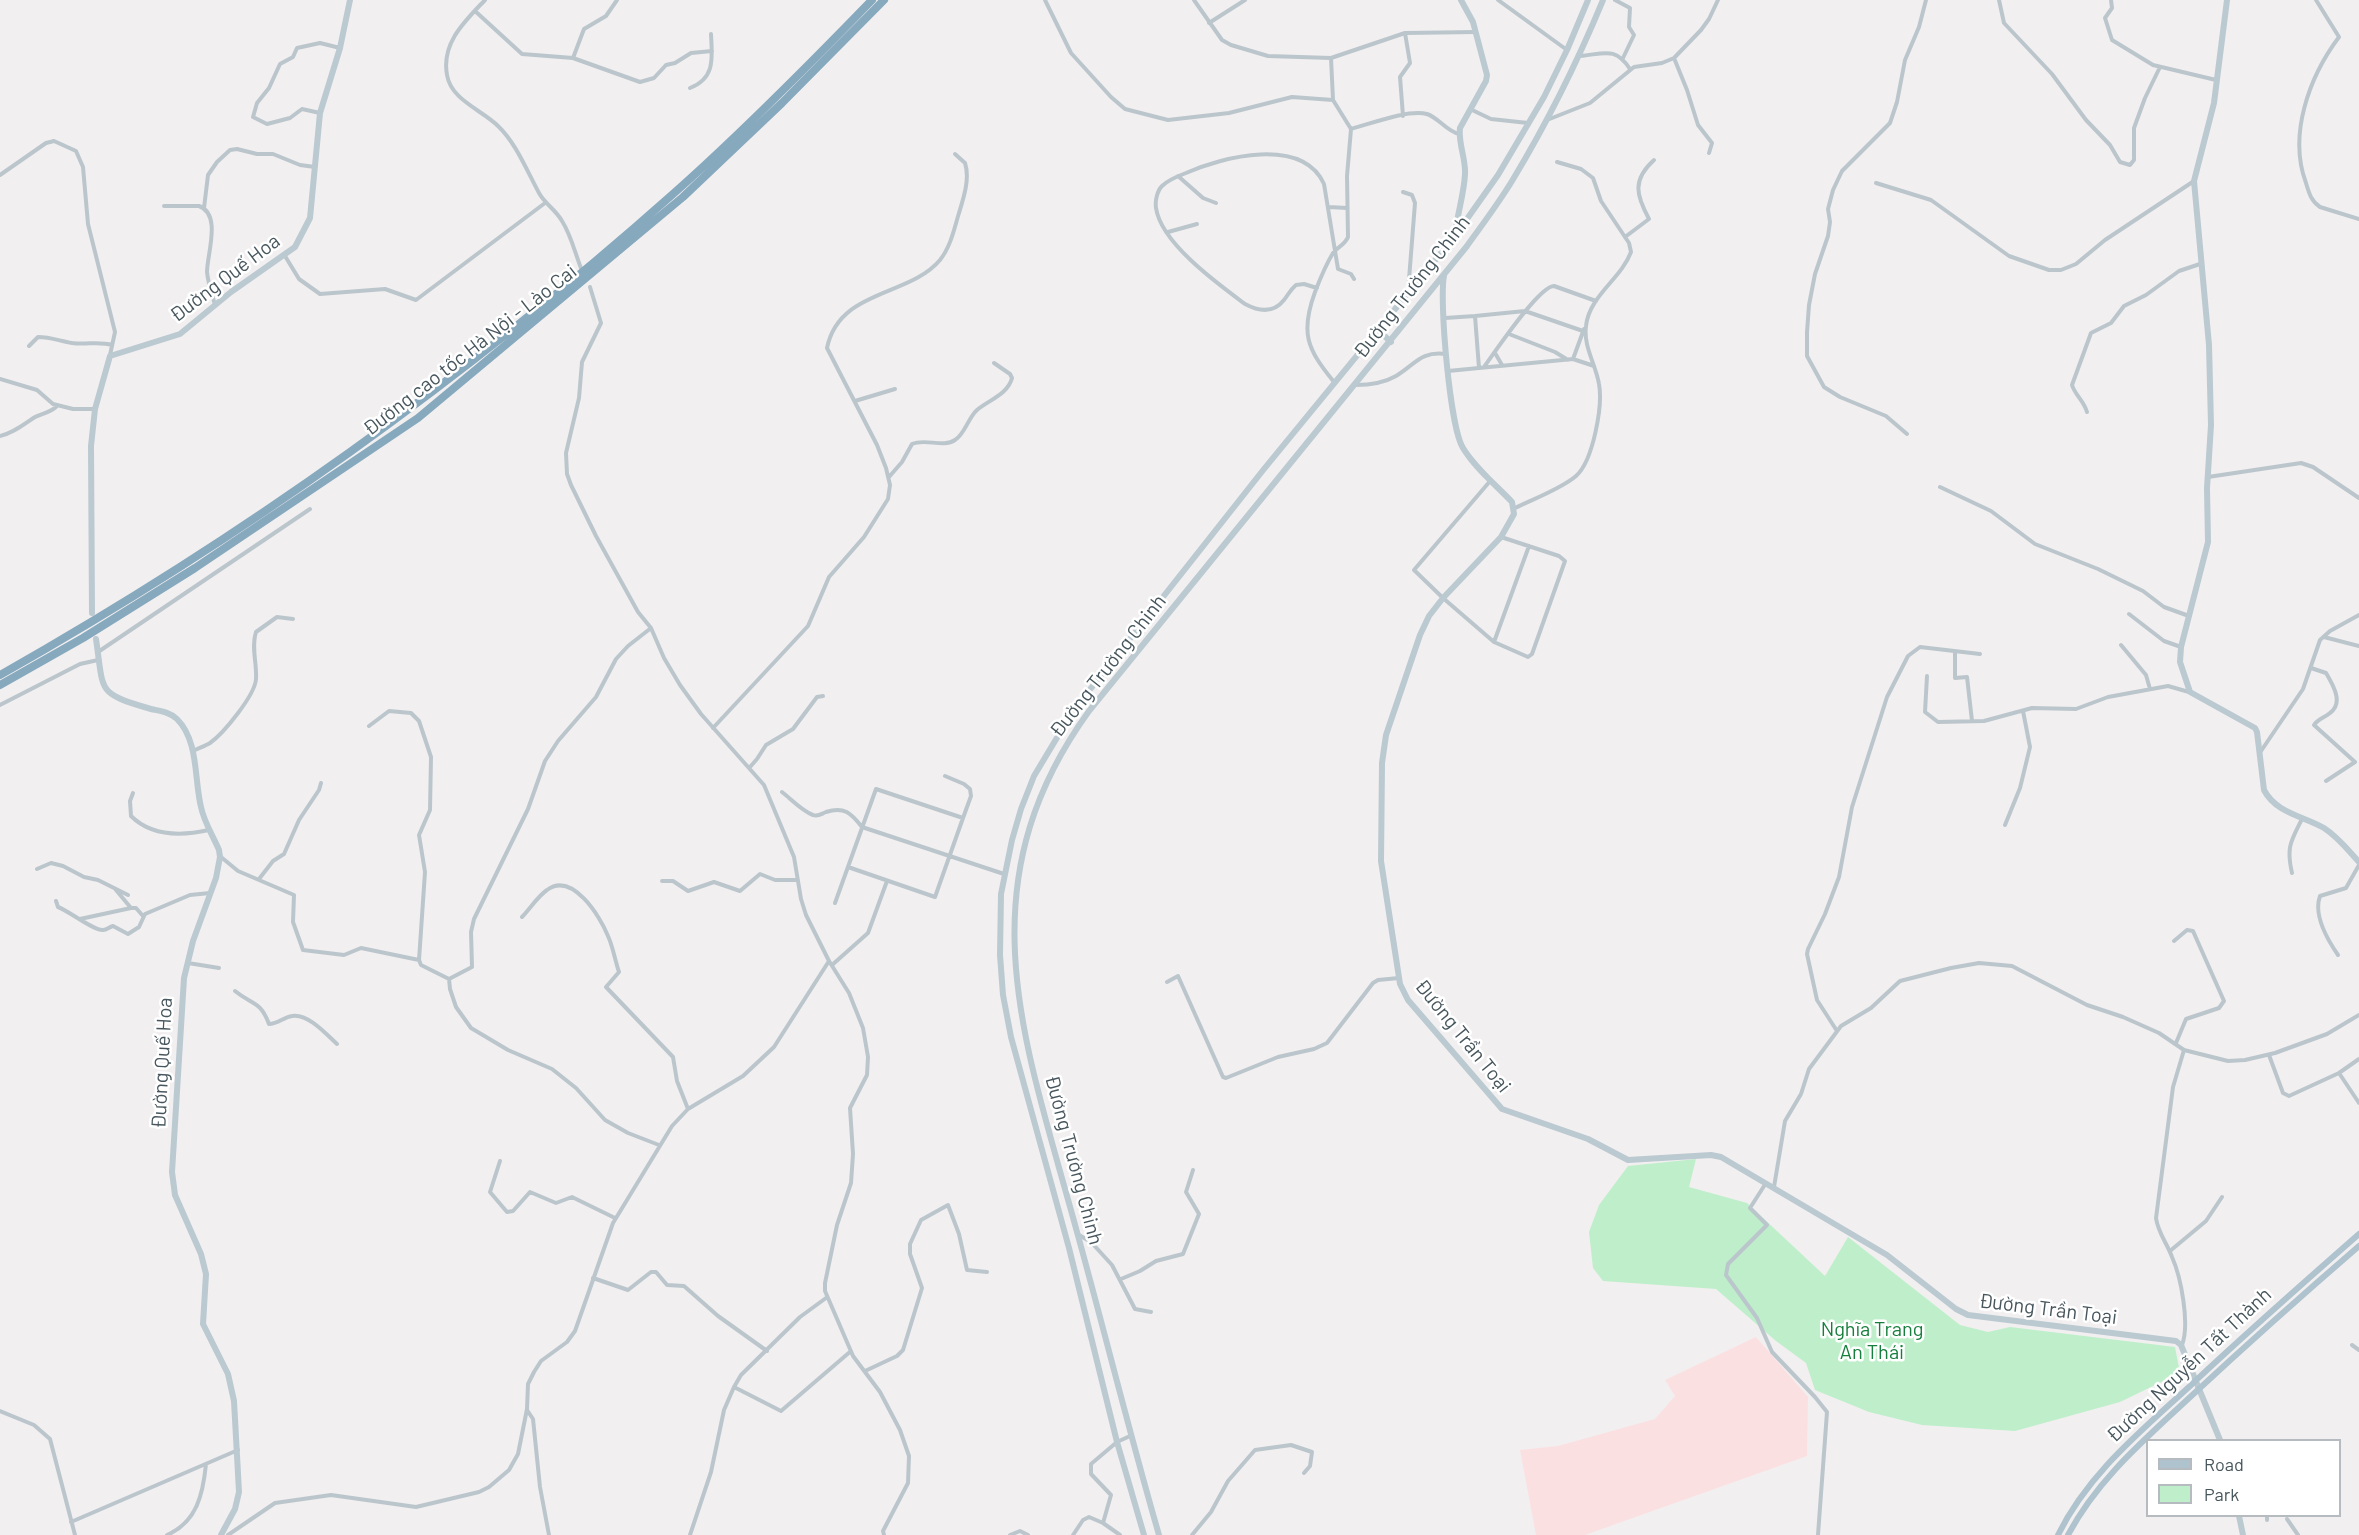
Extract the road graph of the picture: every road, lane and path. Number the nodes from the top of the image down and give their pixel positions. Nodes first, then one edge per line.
1 (350, 0) edge
2 (485, 0) edge
3 (617, 0) edge
4 (873, 0) edge
5 (884, 0) edge
6 (1044, 0) edge
7 (1194, 0) edge
8 (1245, 0) edge
9 (1461, 0) edge
10 (1498, 0) edge
11 (1588, 0) edge
12 (1603, 0) edge
13 (1616, 0) edge
14 (1718, 0) edge
15 (1926, 0) edge
16 (1999, 0) edge
17 (2111, 0) edge
18 (2227, 0) edge
19 (2316, 0) edge
20 (475, 10) junction
21 (1209, 23) junction
22 (1476, 32) junction
23 (1405, 33) junction
24 (711, 34) dead end
25 (340, 48) junction
26 (1568, 50) junction
27 (712, 51) junction
28 (1580, 56) junction
29 (573, 58) junction
30 (1330, 58) junction
31 (1623, 58) junction
32 (1674, 58) junction
33 (2160, 67) junction
34 (1630, 69) junction
35 (2216, 80) junction
36 (690, 88) dead end
37 (1333, 100) junction
38 (1470, 109) junction
39 (320, 113) junction
40 (1403, 116) junction
41 (1547, 120) junction
42 (1529, 123) junction
43 (1351, 129) junction
44 (1459, 134) junction
45 (1709, 153) dead end
46 (955, 154) dead end
47 (1654, 160) dead end
48 (1557, 162) dead end
49 (316, 168) junction
50 (0, 175) edge
51 (1178, 176) junction
52 (2194, 181) junction
53 (1876, 183) dead end
54 (1403, 192) dead end
55 (545, 203) junction
56 (1216, 203) dead end
57 (164, 206) dead end
58 (1329, 207) junction
59 (204, 208) junction
60 (1347, 208) junction
61 (2359, 219) edge
62 (1197, 224) dead end
63 (1168, 232) junction
64 (1455, 236) junction
65 (1625, 237) junction
66 (1334, 250) junction
67 (285, 256) junction
68 (2200, 264) junction
69 (581, 268) dead end
70 (1444, 276) junction
71 (1354, 279) dead end
72 (590, 287) dead end
73 (1317, 288) junction
74 (1407, 294) junction
75 (1596, 301) junction
76 (215, 305) junction
77 (1525, 311) junction
78 (1474, 316) junction
79 (1445, 318) junction
80 (1586, 325) junction
81 (1378, 330) junction
82 (1583, 331) junction
83 (1509, 334) junction
84 (1391, 342) junction
85 (112, 345) junction
86 (29, 346) dead end
87 (1495, 352) junction
88 (1447, 354) junction
89 (110, 356) junction
90 (1571, 360) junction
91 (994, 363) dead end
92 (1502, 365) junction
93 (1594, 366) junction
94 (1481, 367) junction
95 (1448, 371) junction
96 (0, 379) edge
97 (1335, 383) junction
98 (1355, 385) junction
99 (896, 389) dead end
100 (855, 401) junction
101 (57, 406) junction
102 (95, 409) junction
103 (2087, 412) dead end
104 (1907, 434) dead end
105 (0, 436) edge
106 (889, 477) junction
107 (2208, 477) junction
108 (1491, 480) junction
109 (1940, 487) dead end
110 (2359, 498) edge
111 (1515, 508) junction
112 (310, 509) dead end
113 (1501, 537) junction
114 (1529, 546) junction
115 (1443, 598) junction
116 (92, 613) dead end
117 (2129, 614) dead end
118 (2359, 615) edge
119 (2189, 616) junction
120 (293, 619) dead end
121 (651, 628) junction
122 (2323, 637) junction
123 (96, 639) dead end
124 (1494, 642) junction
125 (2121, 645) dead end
126 (2359, 646) edge
127 (2181, 647) junction
128 (98, 652) junction
129 (1955, 652) junction
130 (1980, 654) dead end
131 (98, 660) junction
132 (2311, 668) junction
133 (0, 675) edge
134 (1927, 676) dead end
135 (0, 685) edge
136 (2150, 689) junction
137 (2190, 692) junction
138 (823, 696) dead end
139 (0, 705) edge
140 (2024, 711) junction
141 (1072, 712) junction
142 (1083, 720) junction
143 (1972, 721) junction
144 (369, 726) dead end
145 (713, 728) junction
146 (193, 751) junction
147 (2259, 755) junction
148 (750, 767) junction
149 (945, 776) dead end
150 (2326, 782) dead end
151 (321, 783) dead end
152 (782, 792) dead end
153 (133, 794) dead end
154 (963, 818) junction
155 (2302, 819) junction
156 (2005, 825) dead end
157 (862, 826) junction
158 (210, 830) junction
159 (220, 856) junction
160 (949, 858) junction
161 (2359, 863) edge
162 (848, 867) junction
163 (37, 869) dead end
164 (2292, 873) dead end
165 (1004, 874) junction
166 (259, 879) junction
167 (798, 880) junction
168 (887, 880) junction
169 (662, 881) dead end
170 (114, 887) junction
171 (210, 893) junction
172 (128, 895) dead end
173 (56, 902) dead end
174 (835, 903) dead end
175 (131, 908) junction
176 (143, 916) junction
177 (522, 917) dead end
178 (80, 919) junction
179 (1000, 930) junction
180 (1014, 930) junction
181 (2174, 940) dead end
182 (2338, 955) dead end
183 (419, 960) junction
184 (187, 962) junction
185 (830, 963) junction
186 (219, 968) dead end
187 (1399, 978) junction
188 (449, 979) junction
189 (1167, 982) dead end
190 (236, 991) dead end
191 (2359, 1015) edge
192 (1838, 1031) junction
193 (2176, 1043) junction
194 (337, 1044) dead end
195 (2184, 1050) junction
196 (2269, 1055) junction
197 (2359, 1059) edge
198 (2339, 1073) junction
199 (2359, 1103) edge
200 (688, 1109) junction
201 (659, 1145) junction
202 (500, 1161) dead end
203 (1193, 1170) dead end
204 (1766, 1183) junction
205 (1774, 1187) junction
206 (2222, 1197) dead end
207 (615, 1218) junction
208 (2359, 1234) edge
209 (1078, 1235) junction
210 (2359, 1246) edge
211 (2170, 1251) junction
212 (987, 1272) dead end
213 (593, 1278) junction
214 (1120, 1279) junction
215 (827, 1298) junction
216 (1151, 1312) dead end
217 (2181, 1345) junction
218 (2352, 1345) dead end
219 (851, 1350) junction
220 (2359, 1350) edge
221 (767, 1351) junction
222 (865, 1371) junction
223 (2195, 1381) junction
224 (734, 1387) junction
225 (2199, 1389) junction
226 (526, 1409) junction
227 (0, 1412) edge
228 (2156, 1417) junction
229 (2162, 1423) junction
230 (1130, 1436) junction
231 (2220, 1439) edge
232 (1117, 1442) junction
233 (238, 1450) junction
234 (207, 1464) junction
235 (1304, 1473) dead end
236 (2239, 1517) edge
237 (2287, 1519) dead end
238 (71, 1522) junction
239 (1103, 1523) junction
240 (75, 1535) edge
241 (167, 1535) edge
242 (221, 1535) edge
243 (228, 1535) edge
244 (549, 1535) edge
245 (690, 1535) edge
246 (884, 1535) edge
247 (1010, 1535) edge
248 (1028, 1535) edge
249 (1073, 1535) edge
250 (1120, 1535) edge
251 (1144, 1535) edge
252 (1159, 1535) edge
253 (1192, 1535) edge
254 (1818, 1535) edge
255 (2058, 1535) edge
256 (2067, 1535) edge
257 (2242, 1535) edge
258 (2298, 1535) edge

1 - 25 street, Đường Quế Hoa
2 - 20 street
3 - 29 street
4 - 133 highway, Đường cao tốc Hà Nội - Lào Cai
5 - 135 highway, Đường cao tốc Hà Nội - Lào Cai
6 - 37 street
7 - 21 street
8 - 21 street
9 - 22 street
10 - 26 street
11 - 26 street, Đường Trường Chinh
12 - 28 street, Đường Trường Chinh
13 - 31 street
14 - 32 street
15 - 104 street
16 - 33 street
17 - 33 street
18 - 35 street
19 - 61 street
20 - 29 street
20 - 55 street
21 - 30 street
22 - 23 street
22 - 38 street
23 - 30 street
23 - 40 street
24 - 27 street
25 - 39 street, Đường Quế Hoa
25 - 39 street
26 - 42 street, Đường Trường Chinh
27 - 29 street
27 - 36 street
28 - 31 street
28 - 41 street, Đường Trường Chinh
30 - 37 street
31 - 34 street
32 - 34 street
32 - 45 street
33 - 35 street
34 - 41 street
35 - 52 street
37 - 43 street
38 - 42 street
38 - 44 street
39 - 49 street, Đường Quế Hoa
40 - 43 street
40 - 44 street
41 - 70 street, Đường Trường Chinh
42 - 64 street, Đường Trường Chinh
43 - 60 street
44 - 64 street
46 - 100 street
47 - 65 street
48 - 65 street
49 - 59 street
49 - 67 street, Đường Quế Hoa
50 - 85 street
51 - 56 street
51 - 58 street
51 - 63 street
52 - 53 street
52 - 68 street
54 - 74 street
55 - 67 street
55 - 69 street
57 - 59 street
58 - 60 street
58 - 66 street
59 - 76 street
60 - 66 street
62 - 63 street
63 - 73 street
64 - 74 street, Đường Trường Chinh
65 - 75 street
66 - 71 street
66 - 73 street
67 - 76 street, Đường Quế Hoa
68 - 103 street
68 - 107 street
70 - 79 street
70 - 84 street, Đường Trường Chinh
72 - 121 street
73 - 97 street
74 - 81 street, Đường Trường Chinh
75 - 77 street
75 - 80 street
76 - 89 street, Đường Quế Hoa
77 - 78 street
77 - 82 street
77 - 83 street
78 - 79 street
78 - 94 street
79 - 88 street
80 - 82 street
80 - 93 street
81 - 84 street
81 - 97 street, Đường Trường Chinh
82 - 90 street
83 - 87 street
83 - 90 street
84 - 98 street, Đường Trường Chinh
85 - 86 street
85 - 89 street
87 - 92 street
87 - 94 street
88 - 95 street
88 - 98 street
89 - 102 street
90 - 92 street
90 - 93 street
91 - 106 street
92 - 94 street
93 - 111 street
94 - 95 street
95 - 108 street
96 - 101 street
97 - 141 street, Đường Trường Chinh
98 - 142 street, Đường Trường Chinh
99 - 100 street
100 - 106 street
101 - 102 street
101 - 105 street
102 - 116 street
106 - 145 street
107 - 110 street
107 - 119 street
108 - 111 street
108 - 115 street
109 - 119 street
111 - 113 street, Đường Trần Toại
112 - 128 street
113 - 114 street
113 - 115 street, Đường Trần Toại
114 - 124 street
114 - 124 street
115 - 124 street
115 - 187 street, Đường Trần Toại
117 - 127 street
118 - 122 street
119 - 127 street
120 - 146 street
121 - 145 street
121 - 188 street
122 - 126 street
122 - 132 street
123 - 128 street
125 - 136 street
127 - 137 street
128 - 131 street
129 - 130 street
129 - 143 street
129 - 192 street
131 - 139 street
131 - 146 street
132 - 147 street
132 - 150 street
134 - 143 street
136 - 137 street
136 - 140 street
137 - 147 street
138 - 148 street
140 - 143 street
140 - 156 street
141 - 142 street
141 - 165 street, Đường Trường Chinh
142 - 180 street, Đường Trường Chinh
144 - 183 street
145 - 148 street
146 - 158 street
147 - 155 street
148 - 167 street
149 - 154 street
151 - 166 street
152 - 157 street
153 - 158 street
154 - 157 street
154 - 160 street
155 - 161 street
155 - 164 street
157 - 160 street
157 - 162 street
158 - 159 street
159 - 166 street
159 - 171 street, Đường Quế Hoa
160 - 165 street
160 - 168 street
161 - 182 street
162 - 168 street
162 - 174 street
163 - 170 street
165 - 179 street, Đường Trường Chinh
166 - 183 street
167 - 169 street
167 - 185 street
168 - 185 street
170 - 172 street
170 - 175 street
171 - 176 street
171 - 184 street, Đường Quế Hoa
173 - 178 street
175 - 176 street
175 - 178 street
176 - 178 street
177 - 200 street
179 - 180 street
179 - 232 street, Đường Trường Chinh
180 - 209 street, Đường Trường Chinh
181 - 193 street
183 - 188 street
184 - 186 street
184 - 233 street, Đường Quế Hoa
185 - 200 street
185 - 215 street
187 - 189 street
187 - 204 street, Đường Trần Toại
188 - 201 street
190 - 194 street
191 - 196 street
192 - 193 street
192 - 205 street
193 - 195 street
195 - 196 street
195 - 211 street
196 - 198 street
197 - 198 street
198 - 199 street
200 - 201 street
201 - 207 street
202 - 207 street
203 - 214 street
204 - 205 street, Đường Trần Toại
204 - 254 street
205 - 217 street, Đường Trần Toại
206 - 211 street
207 - 213 street
208 - 223 main road, Đường Nguyễn Tất Thành
209 - 214 street
209 - 230 street, Đường Trường Chinh
210 - 225 main road, Đường Nguyễn Tất Thành
211 - 217 street
212 - 222 street
213 - 221 street
213 - 226 street
214 - 216 street
215 - 219 street
215 - 221 street
217 - 223 street
218 - 220 street
219 - 222 street
219 - 224 street
221 - 224 street
222 - 246 street
223 - 225 street
223 - 228 main road, Đường Nguyễn Tất Thành
224 - 245 street
225 - 229 main road, Đường Nguyễn Tất Thành
225 - 231 street
226 - 243 street
226 - 244 street
227 - 238 street
228 - 229 main road
228 - 255 main road, Đường Nguyễn Tất Thành
229 - 256 main road, Đường Nguyễn Tất Thành
230 - 232 street
230 - 252 street, Đường Trường Chinh
232 - 239 street
232 - 251 street, Đường Trường Chinh
233 - 234 street
233 - 242 street, Đường Quế Hoa
234 - 238 street
234 - 241 street
235 - 253 street
236 - 257 street
237 - 258 street
238 - 240 street
239 - 249 street
239 - 250 street
247 - 248 street

